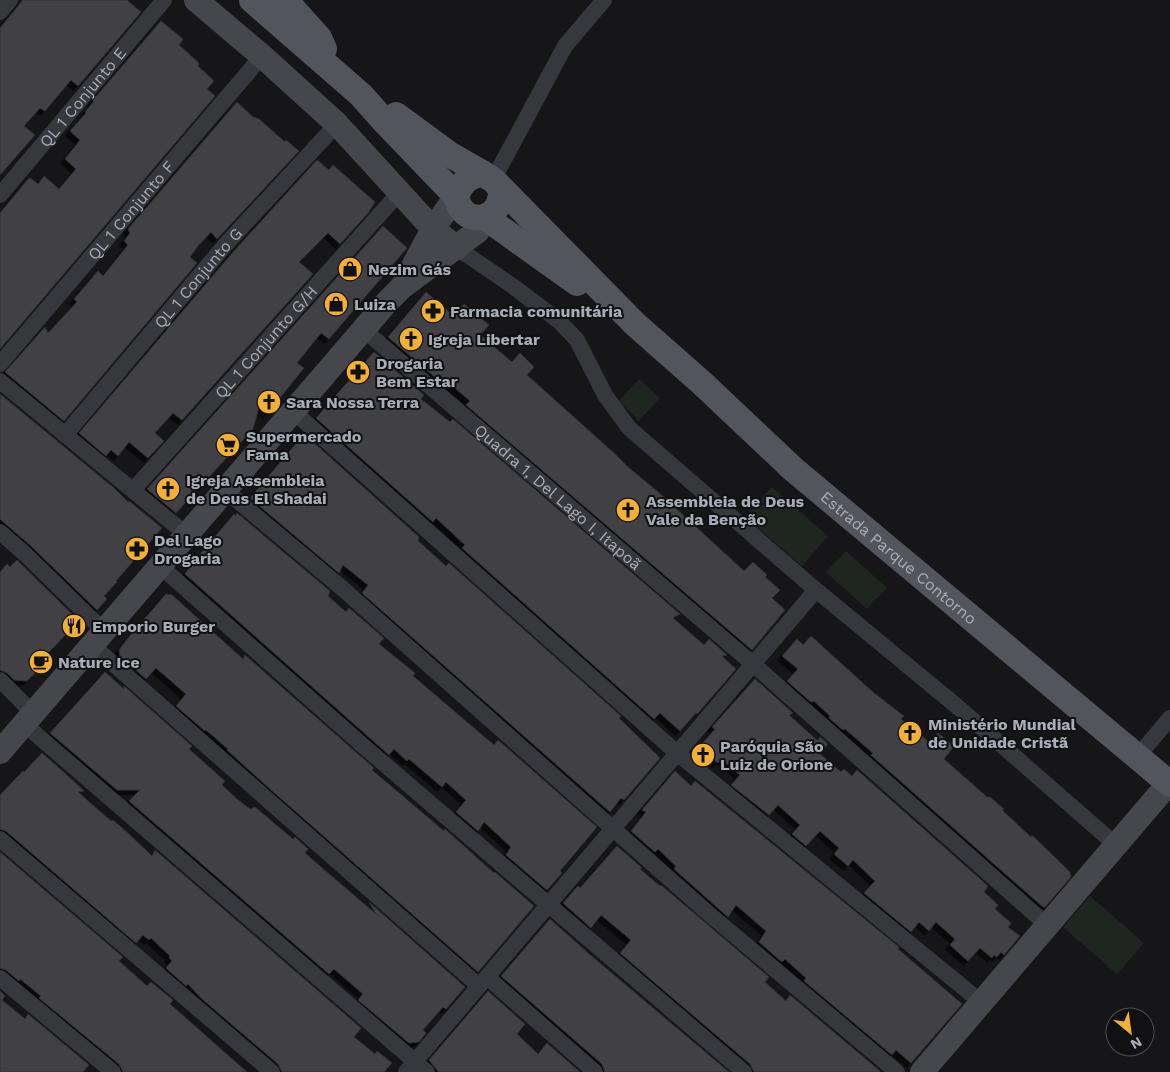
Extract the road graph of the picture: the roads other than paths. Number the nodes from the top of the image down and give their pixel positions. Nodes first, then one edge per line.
1 (10, 0) edge
2 (164, 0) edge
3 (196, 0) edge
4 (252, 0) edge
5 (285, 0) edge
6 (604, 0) edge
7 (0, 12) edge
8 (262, 56) junction
9 (339, 76) junction
10 (361, 95) junction
11 (337, 124) junction
12 (492, 180) junction
13 (399, 193) junction
14 (0, 195) edge
15 (456, 196) junction
16 (486, 218) junction
17 (433, 229) junction
18 (456, 248) junction
19 (402, 287) junction
20 (635, 324) junction
21 (364, 330) junction
22 (0, 364) edge
23 (0, 381) edge
24 (293, 411) junction
25 (65, 434) junction
26 (133, 490) junction
27 (225, 490) junction
28 (0, 532) edge
29 (187, 535) junction
30 (160, 566) junction
31 (816, 590) junction
32 (98, 638) junction
33 (753, 664) junction
34 (0, 680) edge
35 (28, 718) junction
36 (1170, 718) edge
37 (0, 752) edge
38 (678, 753) junction
39 (1138, 756) junction
40 (1170, 783) edge
41 (613, 828) junction
42 (0, 838) edge
43 (1116, 845) junction
44 (549, 904) junction
45 (1047, 925) junction
46 (0, 978) edge
47 (483, 982) junction
48 (982, 1002) junction
49 (416, 1069) edge
50 (113, 1072) edge
51 (272, 1072) edge
52 (595, 1072) edge
53 (744, 1072) edge
54 (897, 1072) edge
55 (922, 1072) edge

1 - 7 street
2 - 14 street, QL 1 Conjunto E
3 - 8 street
4 - 9 main road, Estrada Parque Contorno
5 - 9 main road
6 - 12 street
8 - 11 street
8 - 22 street, QL 1 Conjunto F
9 - 10 main road, Estrada Parque Contorno
10 - 12 main road, Estrada Parque Contorno
10 - 15 main road, Estrada Parque Contorno
11 - 13 street
11 - 25 street, QL 1 Conjunto G
12 - 15 main road
12 - 16 main road
12 - 20 main road, Estrada Parque Contorno
13 - 17 street
13 - 26 street, QL 1 Conjunto G/H
15 - 16 main road
15 - 17 street
16 - 18 street
16 - 20 main road, Estrada Parque Contorno
17 - 18 street
17 - 19 street
18 - 19 street
18 - 31 street
19 - 21 street
20 - 39 main road, Estrada Parque Contorno
21 - 24 street
21 - 33 street, Quadra 1, Del Lago I, Itapoã
23 - 25 street
24 - 27 street
24 - 38 street
25 - 26 street
26 - 29 street
27 - 29 street
27 - 41 street
28 - 32 street
29 - 30 street
30 - 32 street
30 - 44 street
31 - 33 street
31 - 43 street
32 - 35 street
32 - 47 street
33 - 38 street
33 - 45 street, Quadra 1, Del Lago I, Itapoã
34 - 35 street
35 - 37 street
35 - 49 street
36 - 39 street
38 - 41 street
38 - 48 street
39 - 40 main road, Estrada Parque Contorno
40 - 43 street
41 - 44 street
41 - 54 street
42 - 51 street
43 - 45 street
44 - 47 street
44 - 53 street
45 - 48 street
46 - 50 street
47 - 49 street
47 - 52 street
48 - 55 street

